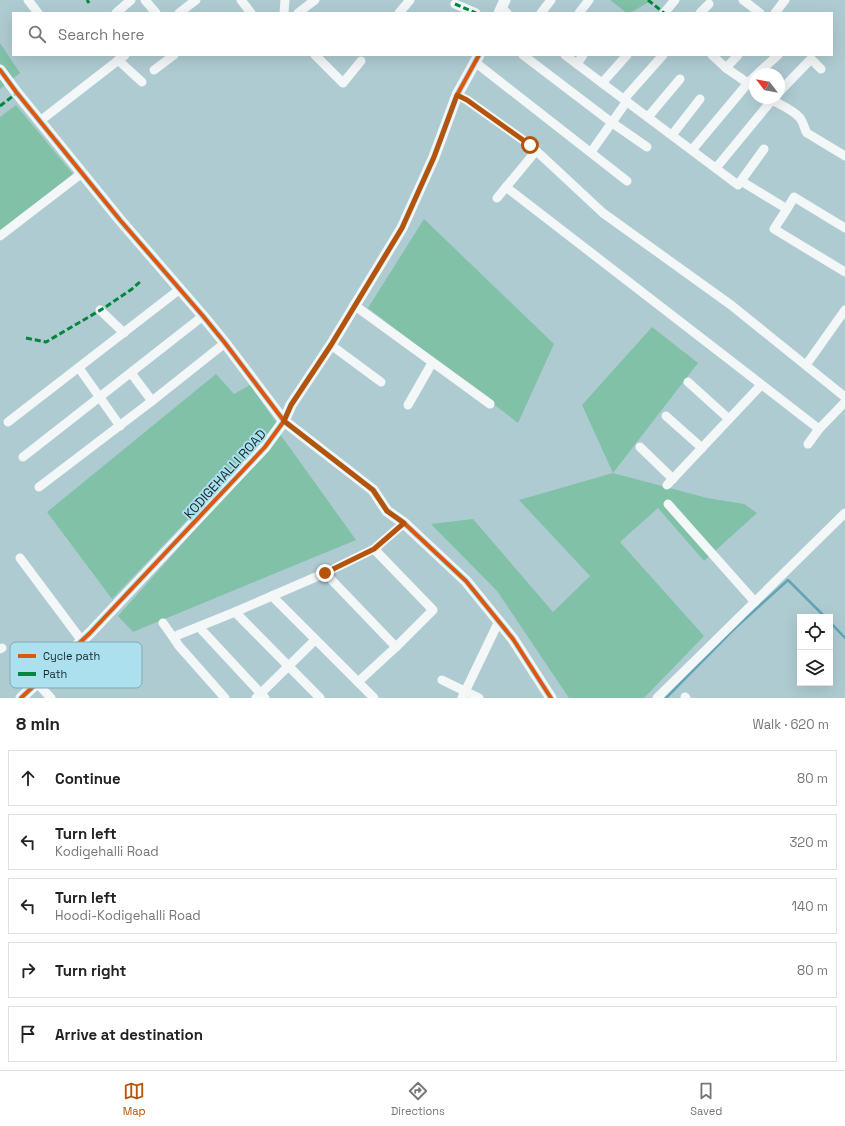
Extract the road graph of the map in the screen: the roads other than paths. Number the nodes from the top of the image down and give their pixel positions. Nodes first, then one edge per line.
1 (28, 0) edge
2 (131, 0) edge
3 (145, 0) edge
4 (196, 0) edge
5 (241, 0) edge
6 (285, 0) edge
7 (315, 0) edge
8 (410, 0) edge
9 (551, 0) edge
10 (589, 0) edge
11 (675, 0) edge
12 (743, 0) edge
13 (785, 0) edge
14 (456, 4) dead end
15 (709, 4) dead end
16 (37, 12) edge
17 (117, 12) edge
18 (155, 12) edge
19 (180, 12) edge
20 (250, 12) edge
21 (284, 12) edge
22 (299, 12) edge
23 (401, 12) edge
24 (474, 12) edge
25 (542, 12) edge
26 (580, 12) edge
27 (665, 12) edge
28 (701, 12) edge
29 (759, 12) edge
30 (776, 12) edge
31 (173, 56) edge
32 (316, 56) edge
33 (526, 56) edge
34 (566, 56) edge
35 (582, 56) edge
36 (626, 56) edge
37 (662, 56) edge
38 (713, 56) edge
39 (737, 56) edge
40 (777, 56) edge
41 (121, 57) edge
42 (809, 57) edge
43 (478, 58) edge
44 (361, 61) dead end
45 (577, 64) junction
46 (726, 68) junction
47 (764, 68) edge
48 (821, 69) dead end
49 (0, 70) edge
50 (154, 70) dead end
51 (680, 79) dead end
52 (142, 82) dead end
53 (602, 82) junction
54 (749, 85) edge
55 (785, 85) edge
56 (749, 88) edge
57 (457, 95) junction
58 (700, 99) dead end
59 (626, 100) junction
60 (766, 104) edge
61 (780, 104) edge
62 (648, 117) junction
63 (40, 121) junction
64 (611, 122) junction
65 (672, 135) junction
66 (647, 147) dead end
67 (764, 149) dead end
68 (536, 150) junction
69 (692, 150) junction
70 (591, 152) junction
71 (845, 156) edge
72 (716, 168) junction
73 (82, 173) junction
74 (627, 181) dead end
75 (741, 181) junction
76 (506, 187) junction
77 (497, 198) dead end
78 (787, 209) junction
79 (845, 228) edge
80 (0, 236) edge
81 (845, 272) edge
82 (180, 289) junction
83 (354, 305) junction
84 (100, 310) dead end
85 (845, 310) edge
86 (204, 316) junction
87 (124, 333) junction
88 (225, 343) junction
89 (331, 345) junction
90 (432, 363) junction
91 (806, 366) junction
92 (79, 368) junction
93 (130, 373) junction
94 (381, 382) dead end
95 (688, 382) dead end
96 (761, 385) junction
97 (99, 397) junction
98 (845, 397) edge
99 (152, 401) junction
100 (845, 402) edge
101 (490, 404) dead end
102 (408, 405) dead end
103 (666, 416) dead end
104 (729, 419) junction
105 (284, 421) junction
106 (8, 422) dead end
107 (120, 426) junction
108 (819, 429) junction
109 (808, 444) dead end
110 (640, 448) dead end
111 (702, 448) junction
112 (22, 457) dead end
113 (39, 487) dead end
114 (668, 504) dead end
115 (845, 513) edge
116 (404, 523) junction
117 (374, 549) junction
118 (20, 558) dead end
119 (325, 573) junction
120 (272, 596) junction
121 (755, 602) junction
122 (236, 612) junction
123 (499, 621) junction
124 (163, 623) dead end
125 (199, 627) junction
126 (175, 640) junction
127 (315, 640) junction
128 (82, 641) joint
129 (396, 647) junction
130 (288, 666) junction
131 (442, 680) dead end
132 (358, 682) junction
133 (32, 688) edge
134 (42, 688) edge
135 (463, 695) edge
136 (261, 697) edge
137 (21, 698) edge
138 (51, 698) edge
139 (225, 698) edge
140 (320, 698) edge
141 (374, 698) edge
142 (479, 698) edge
143 (551, 698) edge
144 (658, 698) edge

1 - 16 street
2 - 17 street
3 - 18 street
4 - 19 street
5 - 20 street
6 - 21 street
7 - 22 street
8 - 23 street
9 - 25 street
10 - 26 street
11 - 27 street
12 - 29 street
13 - 30 street
14 - 24 street
15 - 28 street
31 - 50 street
32 - 44 street
33 - 64 street
34 - 45 street
35 - 45 street
36 - 53 street
37 - 59 street
38 - 46 street
39 - 46 street
40 - 47 street
41 - 52 street
41 - 63 street
42 - 48 street
42 - 55 street
43 - 57 street, KODIGEHALLI ROAD
43 - 70 street
45 - 53 street
46 - 54 street
49 - 63 street
51 - 62 street
53 - 59 street
56 - 69 street
57 - 68 street
57 - 83 street, KODIGEHALLI ROAD
58 - 65 street
59 - 62 street
59 - 64 street
60 - 72 street
61 - 71 street
62 - 65 street
63 - 73 street
64 - 66 street
64 - 70 street
65 - 69 street
67 - 75 street
68 - 76 street
68 - 91 street
69 - 72 street
70 - 74 street
72 - 75 street
73 - 80 street
73 - 82 street
75 - 78 street
76 - 77 street
76 - 96 street
78 - 79 street
78 - 81 street
82 - 86 street
82 - 87 street
83 - 89 street, KODIGEHALLI ROAD
83 - 90 street
84 - 87 street
85 - 91 street
86 - 88 street
86 - 93 street
87 - 92 street
88 - 99 street
88 - 105 street
89 - 94 street
89 - 105 street, KODIGEHALLI ROAD
90 - 101 street
90 - 102 street
91 - 98 street
92 - 97 street
92 - 106 street
93 - 97 street
93 - 99 street
95 - 104 street
96 - 104 street
96 - 108 street
97 - 107 street
97 - 112 street
99 - 107 street
100 - 108 street
103 - 111 street
104 - 111 street
105 - 116 street
105 - 128 street, KODIGEHALLI ROAD
107 - 113 street
108 - 109 street
110 - 111 street
114 - 121 street
115 - 121 street
116 - 117 street
116 - 123 street
117 - 119 street
117 - 129 street
118 - 128 street
119 - 120 street
119 - 129 street
120 - 122 street
120 - 127 street
121 - 144 street
122 - 125 street
122 - 130 street
123 - 135 street
123 - 143 street
124 - 126 street
125 - 126 street
125 - 136 street
126 - 139 street
127 - 130 street
127 - 132 street
129 - 132 street
130 - 136 street
130 - 140 street
131 - 135 street
132 - 141 street
133 - 137 street, KODIGEHALLI ROAD
134 - 138 street
135 - 142 street

